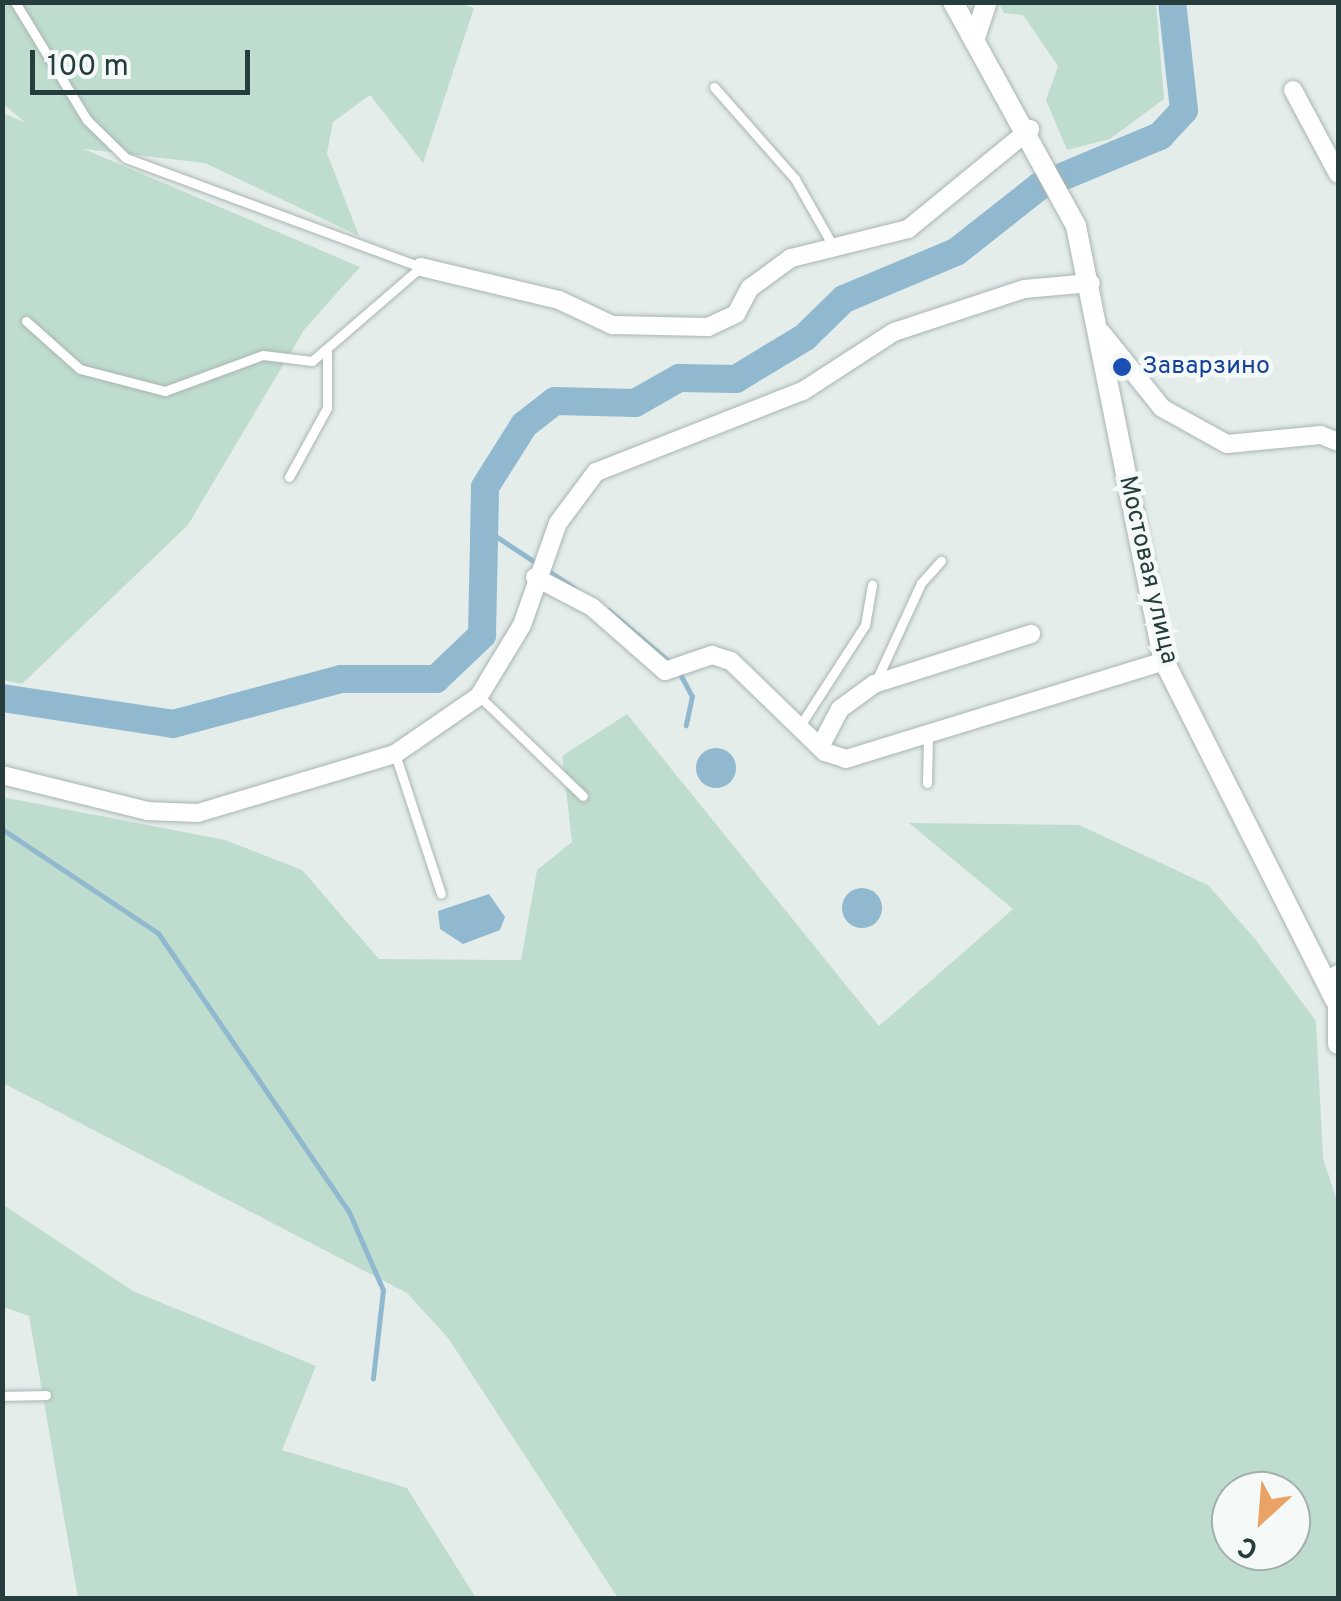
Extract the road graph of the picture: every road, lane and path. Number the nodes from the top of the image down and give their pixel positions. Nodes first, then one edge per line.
1 (15, 2) edge
2 (953, 2) edge
3 (987, 2) edge
4 (976, 35) junction
5 (714, 87) dead end
6 (1292, 90) dead end
7 (1030, 129) junction
8 (1338, 174) edge
9 (833, 246) junction
10 (421, 267) junction
11 (1091, 283) junction
12 (26, 321) dead end
13 (1102, 332) junction
14 (327, 352) junction
15 (1338, 442) edge
16 (288, 477) dead end
17 (941, 561) dead end
18 (535, 577) junction
19 (872, 585) dead end
20 (1031, 634) dead end
21 (1164, 661) junction
22 (874, 684) junction
23 (479, 696) junction
24 (801, 724) junction
25 (928, 734) junction
26 (821, 745) junction
27 (394, 754) junction
28 (2, 775) edge
29 (926, 783) dead end
30 (583, 796) dead end
31 (441, 894) dead end
32 (1338, 975) edge
33 (1335, 1000) junction
34 (1338, 1044) edge
35 (46, 1395) dead end
36 (2, 1396) edge

1 - 10 lane
2 - 4 street, Мостовая улица
3 - 4 street
4 - 7 street, Мостовая улица
5 - 9 lane
6 - 8 street
7 - 9 street
7 - 11 street, Мостовая улица
9 - 10 street
10 - 14 lane
11 - 13 street, Мостовая улица
11 - 18 street
12 - 14 lane
13 - 15 street
13 - 21 street, Мостовая улица
14 - 16 lane
17 - 22 lane
18 - 23 street
18 - 24 street
19 - 24 lane
20 - 22 street
21 - 25 street
21 - 33 street, Мостовая улица
22 - 26 street
23 - 27 street
23 - 30 lane
24 - 26 street
25 - 26 street
25 - 29 lane
27 - 28 street
27 - 31 lane
32 - 33 street
33 - 34 street
35 - 36 lane

